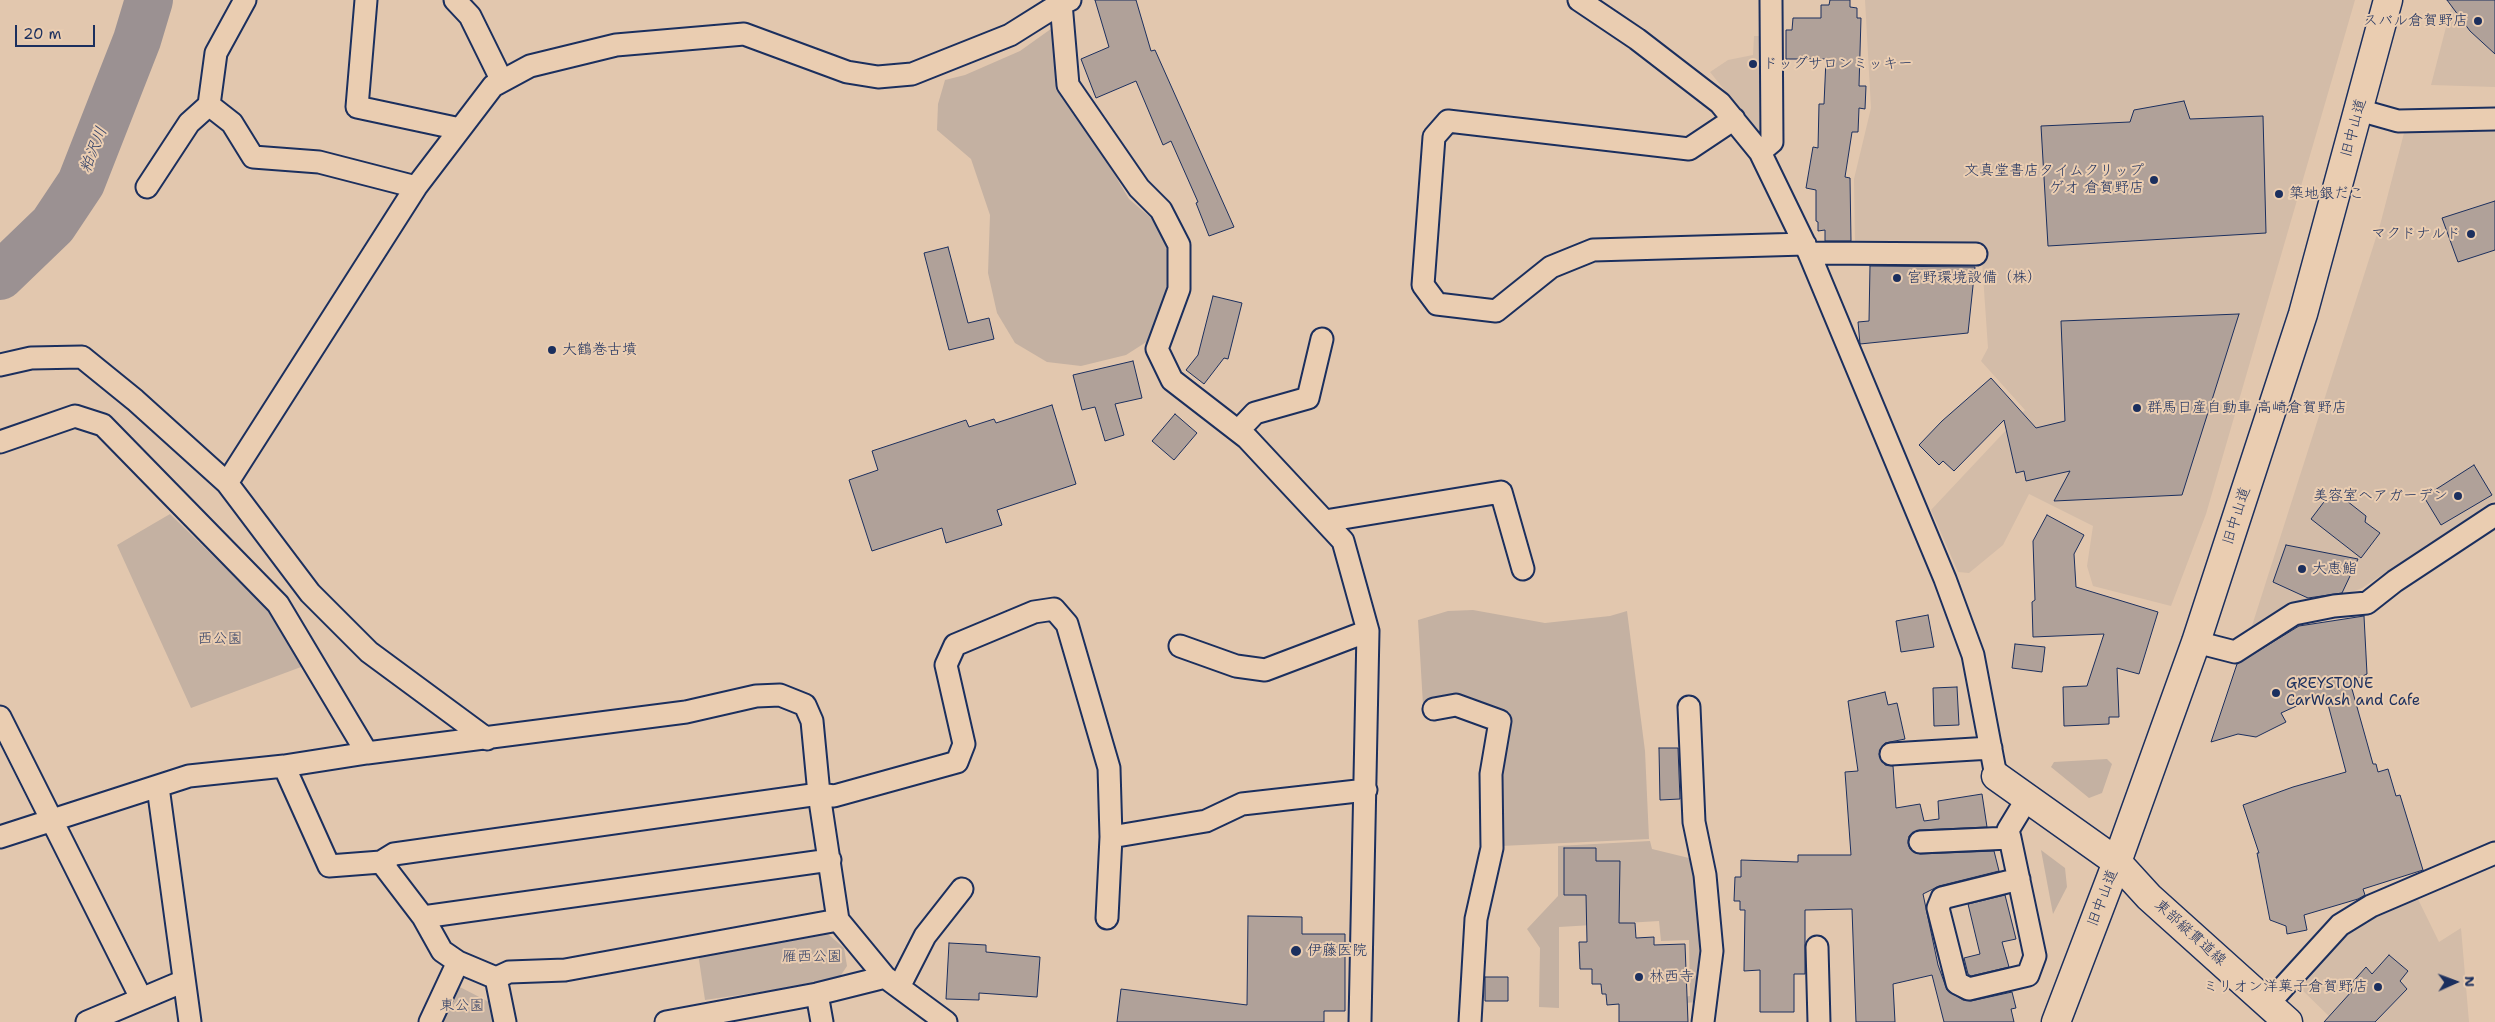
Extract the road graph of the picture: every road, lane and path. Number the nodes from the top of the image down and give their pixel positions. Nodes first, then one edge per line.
1 (245, 0) edge
2 (366, 0) edge
3 (455, 0) edge
4 (1578, 0) edge
5 (1771, 0) edge
6 (2388, 0) edge
7 (1065, 1) edge
8 (502, 81) junction
9 (209, 105) junction
10 (2359, 110) junction
11 (1734, 119) junction
12 (2495, 119) edge
13 (460, 129) junction
14 (1760, 152) junction
15 (147, 187) dead end
16 (416, 187) junction
17 (1807, 248) junction
18 (1976, 254) dead end
19 (1322, 339) dead end
20 (0, 365) edge
21 (1238, 431) junction
22 (0, 442) edge
23 (228, 483) junction
24 (2495, 516) edge
25 (1325, 521) junction
26 (1523, 568) dead end
27 (1368, 631) junction
28 (2196, 642) junction
29 (1180, 646) dead end
30 (1688, 707) dead end
31 (1434, 709) dead end
32 (0, 718) edge
33 (487, 738) junction
34 (1991, 748) junction
35 (367, 753) junction
36 (1891, 754) dead end
37 (284, 766) junction
38 (1996, 776) joint
39 (158, 787) junction
40 (1366, 790) junction
41 (818, 794) junction
42 (2028, 797) junction
43 (50, 820) junction
44 (0, 837) edge
45 (1111, 837) junction
46 (2010, 838) junction
47 (1920, 842) dead end
48 (2495, 852) edge
49 (830, 860) junction
50 (381, 862) junction
51 (2117, 862) junction
52 (2019, 879) junction
53 (962, 889) dead end
54 (423, 917) junction
55 (1107, 918) dead end
56 (838, 920) junction
57 (1817, 947) dead end
58 (458, 962) junction
59 (496, 978) junction
60 (184, 981) junction
61 (892, 982) junction
62 (817, 994) junction
63 (141, 998) junction
64 (2268, 1004) junction
65 (87, 1022) edge
66 (190, 1022) edge
67 (430, 1022) edge
68 (505, 1022) edge
69 (666, 1022) edge
70 (822, 1022) edge
71 (946, 1022) edge
72 (1360, 1022) edge
73 (1470, 1022) edge
74 (1703, 1022) edge
75 (1819, 1022) edge
76 (2056, 1022) edge
77 (2288, 1022) edge

1 - 9 street
2 - 13 street
3 - 8 street
4 - 11 street
5 - 14 street
6 - 10 main road, 旧中山道
7 - 8 street
7 - 21 street
8 - 13 street
9 - 15 street
9 - 16 street
10 - 12 street
10 - 28 main road, 旧中山道
11 - 14 street
11 - 17 street
13 - 16 street
14 - 17 street
16 - 23 street
17 - 18 street
17 - 34 street
19 - 21 street
20 - 23 street
21 - 25 street
22 - 35 street
23 - 33 street
24 - 28 street
25 - 26 street
25 - 27 street
27 - 29 street
27 - 40 street
28 - 51 main road, 旧中山道
30 - 74 street
31 - 73 street
32 - 43 street
33 - 35 street
33 - 41 street
34 - 36 street
34 - 38 street
35 - 37 street
37 - 39 street
37 - 50 street
38 - 42 main road, 東部縦貫道線
39 - 43 street
39 - 60 street
40 - 45 street
40 - 72 street
41 - 45 street
41 - 49 street
41 - 50 street
42 - 46 street
42 - 51 main road, 東部縦貫道線
43 - 44 street
43 - 63 street
45 - 55 street
46 - 47 street
46 - 52 street
48 - 64 street
49 - 54 street
49 - 56 street
50 - 54 street
51 - 64 main road, 東部縦貫道線
51 - 76 main road, 旧中山道
52 - 52 street
53 - 61 street
54 - 58 street
56 - 59 street
56 - 61 street
57 - 75 street
58 - 59 street
58 - 67 street
59 - 68 street
60 - 63 street
60 - 66 street
61 - 62 street
61 - 71 street
62 - 69 street
62 - 70 street
63 - 65 street
64 - 77 main road, 東部縦貫道線

